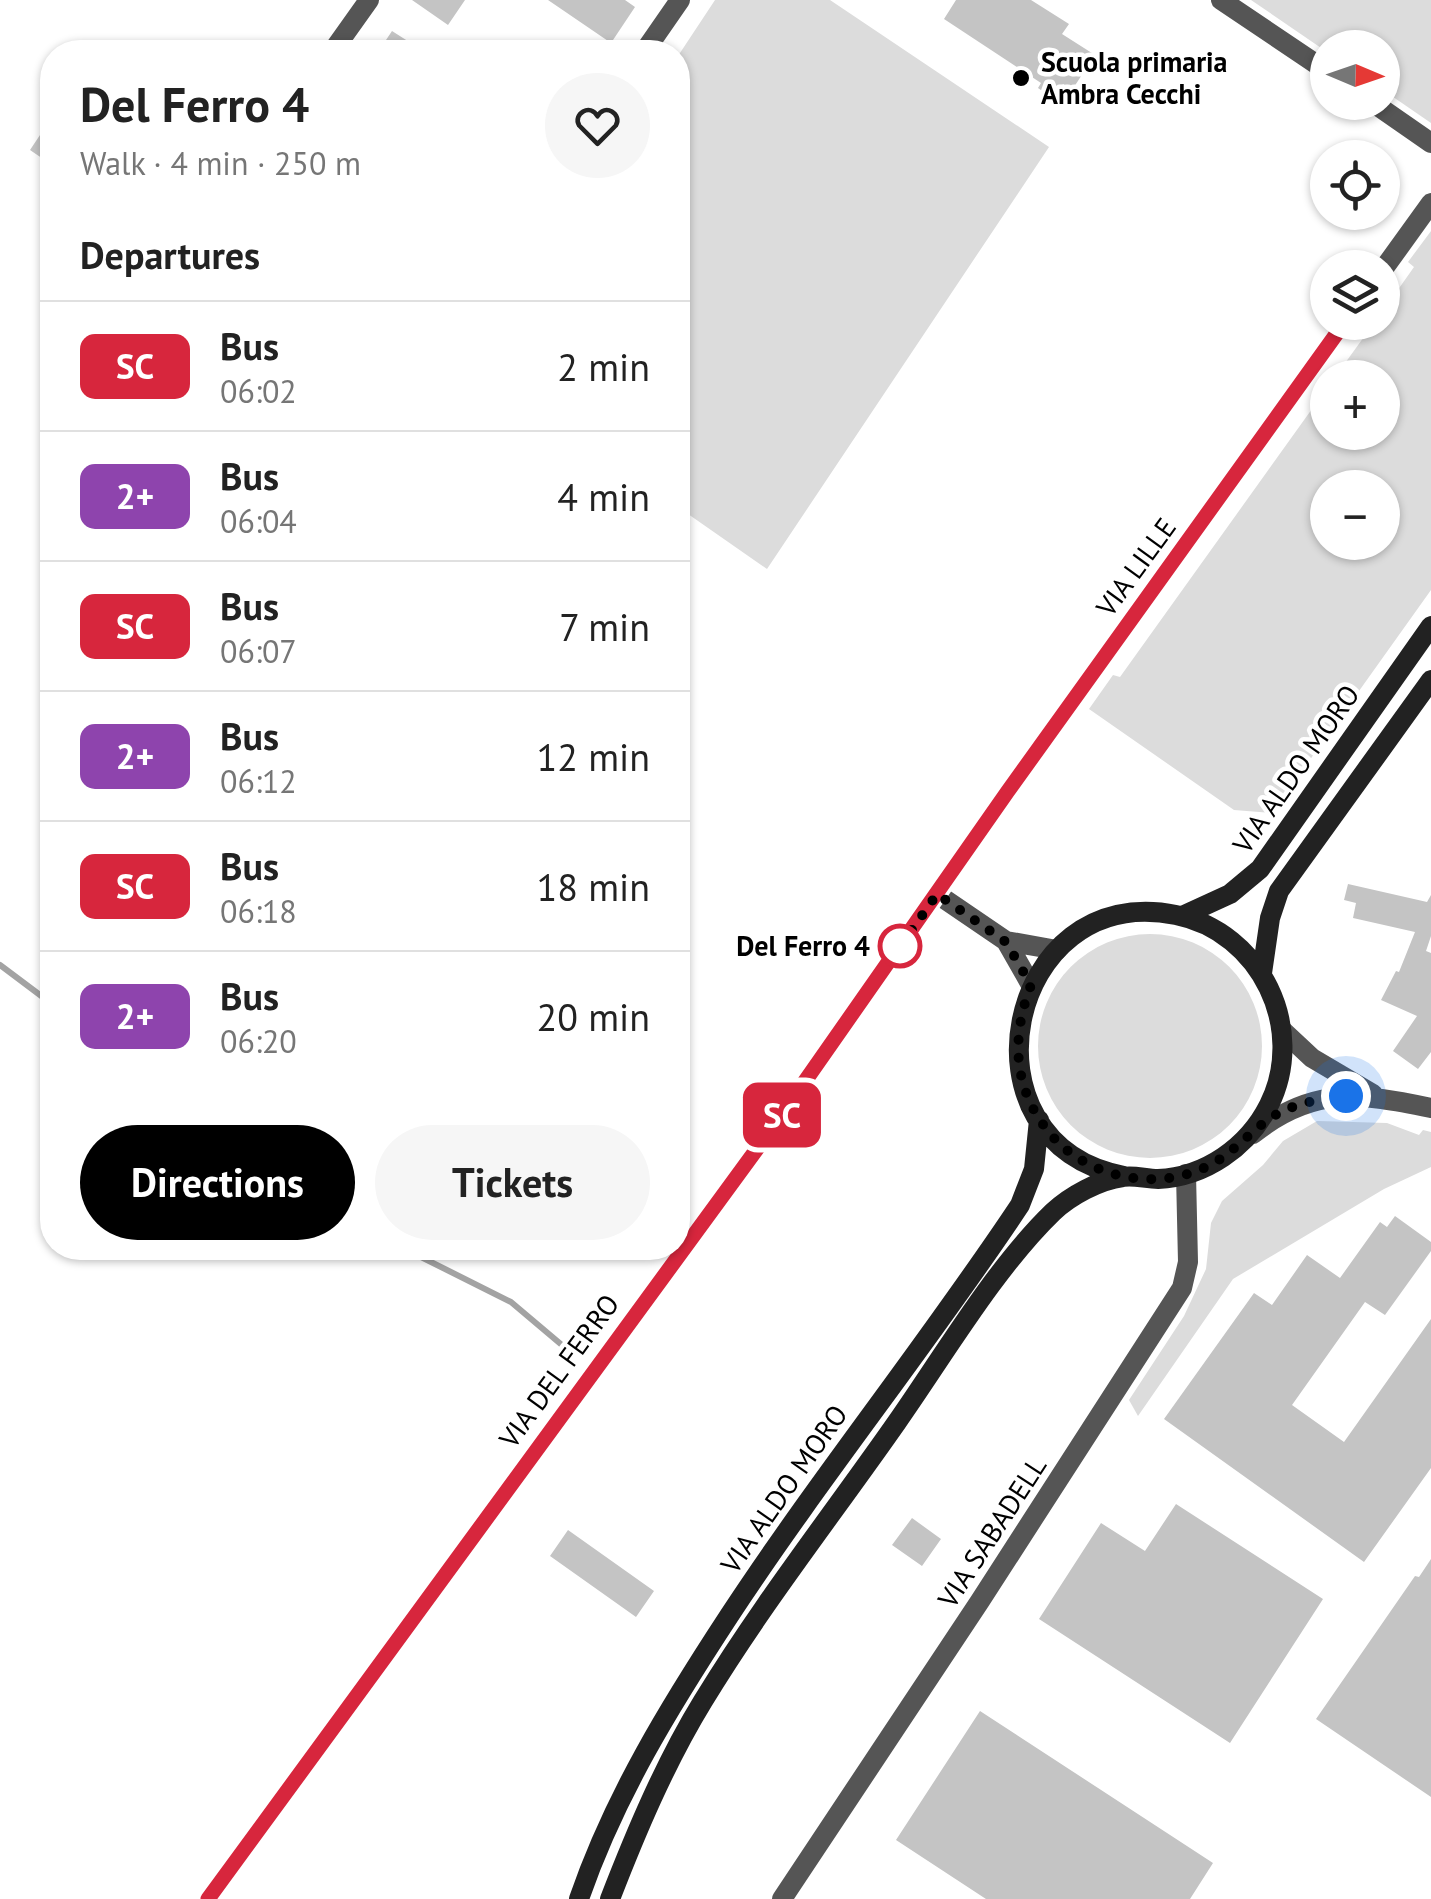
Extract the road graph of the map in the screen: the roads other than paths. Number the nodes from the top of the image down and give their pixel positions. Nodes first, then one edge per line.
1 (369, 0) edge
2 (680, 0) edge
3 (1222, 0) edge
4 (341, 40) edge
5 (652, 40) edge
6 (1310, 60) edge
7 (1399, 120) edge
8 (1431, 142) edge
9 (1431, 203) edge
10 (1397, 250) edge
11 (1332, 340) edge
12 (1431, 626) edge
13 (1431, 680) edge
14 (937, 894) junction
15 (1182, 916) junction
16 (1006, 942) junction
17 (1057, 950) junction
18 (1262, 973) junction
19 (1031, 985) junction
20 (1282, 1030) junction
21 (1380, 1097) junction
22 (1431, 1108) edge
23 (1039, 1120) junction
24 (1243, 1141) junction
25 (1186, 1174) junction
26 (1124, 1176) junction
27 (690, 1240) edge
28 (676, 1260) edge
29 (208, 1899) edge
30 (579, 1899) edge
31 (610, 1899) edge
32 (782, 1899) edge

1 - 4 street
2 - 5 street
3 - 6 street
7 - 8 street
9 - 10 street
11 - 14 street, VIA LILLE
12 - 15 main road, VIA ALDO MORO
13 - 18 main road, VIA ALDO MORO
14 - 16 street
14 - 27 street, VIA DEL FERRO
15 - 17 main road, VIA ALDO MORO
15 - 18 main road, VIA ALDO MORO
16 - 17 street
16 - 19 street
17 - 19 main road, VIA ALDO MORO
18 - 20 main road, VIA ALDO MORO
19 - 23 main road, VIA ALDO MORO
20 - 21 street
20 - 24 main road, VIA ALDO MORO
21 - 22 street
21 - 24 street
23 - 26 main road, VIA ALDO MORO
23 - 30 main road, VIA ALDO MORO
24 - 25 main road, VIA ALDO MORO
25 - 26 main road, VIA ALDO MORO
25 - 32 street, VIA SABADELL
26 - 31 main road, VIA ALDO MORO
28 - 29 street, VIA DEL FERRO

